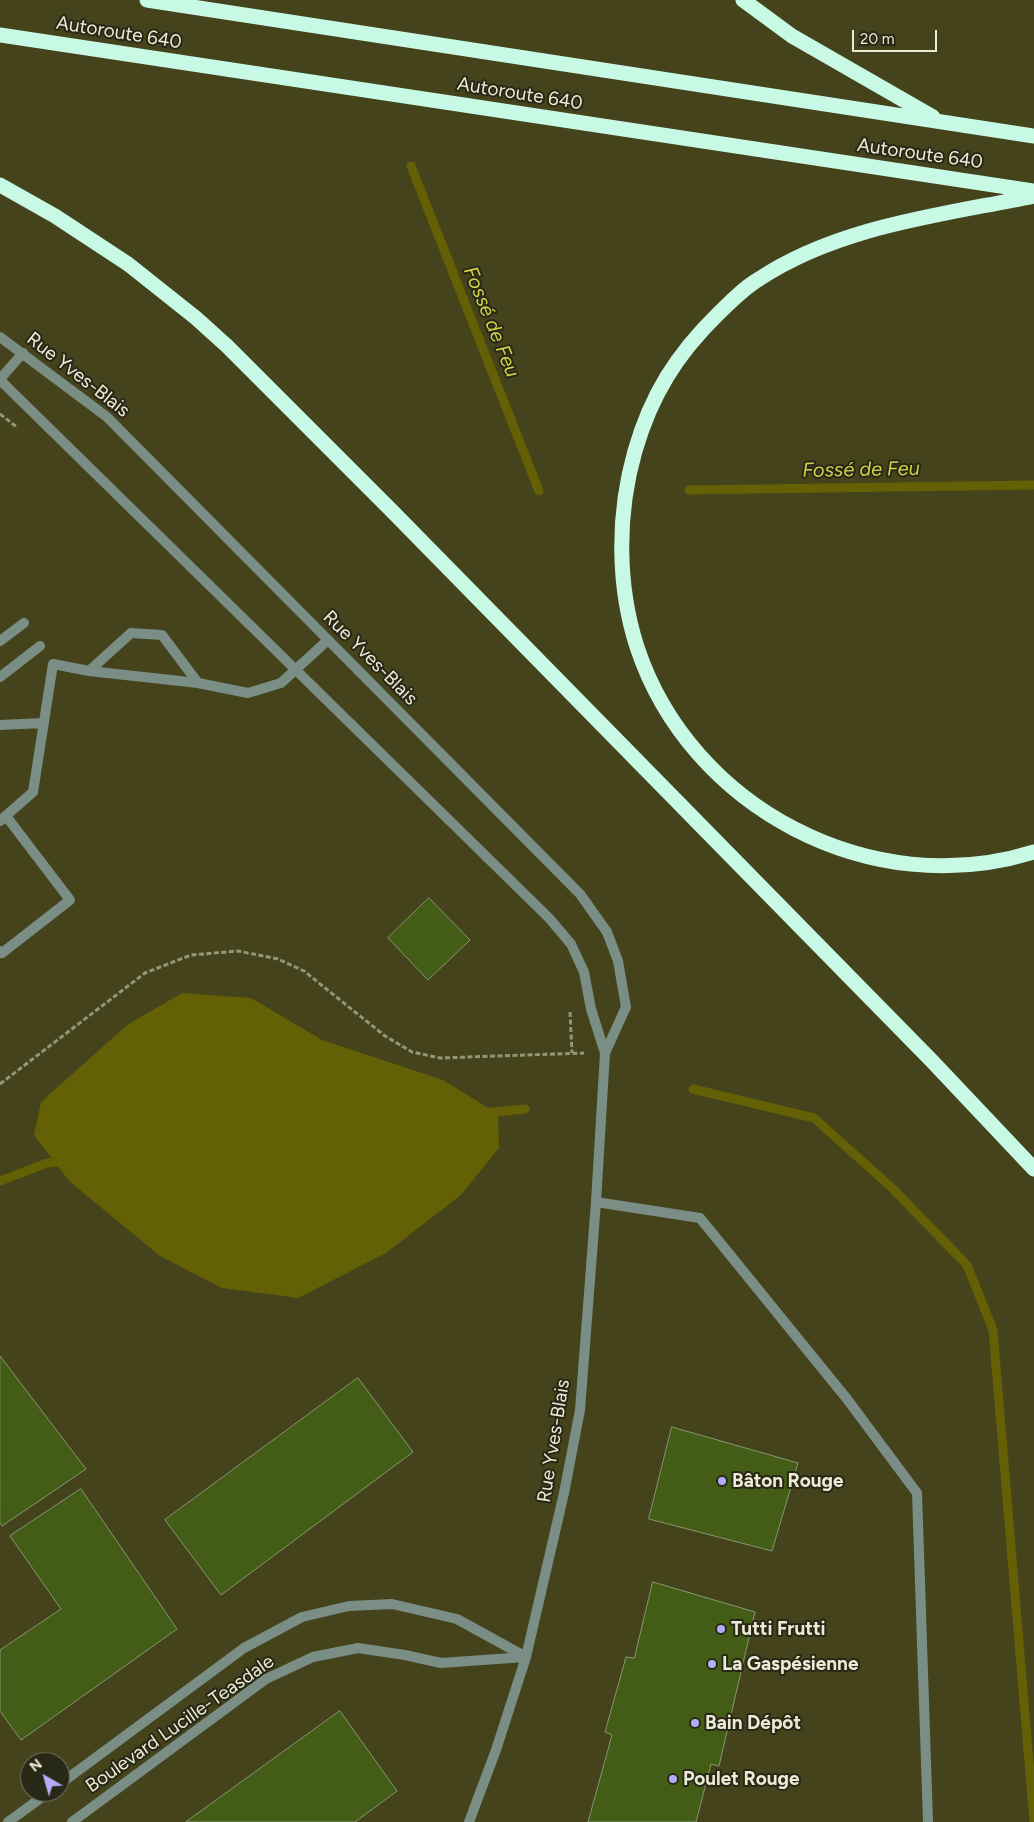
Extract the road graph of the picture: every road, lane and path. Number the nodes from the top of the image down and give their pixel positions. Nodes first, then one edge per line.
1 (147, 0) edge
2 (743, 0) edge
3 (0, 35) edge
4 (941, 121) junction
5 (1034, 136) edge
6 (0, 185) edge
7 (1034, 191) edge
8 (1034, 196) edge
9 (0, 337) edge
10 (23, 353) junction
11 (0, 380) edge
12 (0, 414) edge
13 (22, 432) dead end
14 (24, 623) dead end
15 (328, 640) junction
16 (0, 641) edge
17 (40, 646) dead end
18 (296, 670) junction
19 (90, 671) junction
20 (0, 677) edge
21 (198, 683) junction
22 (44, 723) junction
23 (0, 726) edge
24 (3, 818) edge
25 (1034, 852) edge
26 (0, 951) edge
27 (569, 1007) dead end
28 (605, 1052) junction
29 (572, 1053) junction
30 (0, 1084) edge
31 (1034, 1168) edge
32 (596, 1202) junction
33 (526, 1657) junction
34 (70, 1777) edge
35 (35, 1802) edge
36 (8, 1822) edge
37 (72, 1822) edge
38 (469, 1822) edge
39 (928, 1822) edge

1 - 4 highway, Autoroute 640
2 - 4 highway
3 - 7 highway, Autoroute 640
4 - 5 highway, Autoroute 640
6 - 31 highway
8 - 25 highway
9 - 10 street, Rue Yves-Blais
10 - 11 street
10 - 15 street, Rue Yves-Blais
11 - 18 street, Rue Yves-Blais
12 - 13 path
14 - 16 street
15 - 18 street
15 - 28 street, Rue Yves-Blais
17 - 20 street
18 - 21 street
18 - 28 street, Rue Yves-Blais
19 - 21 street
19 - 21 street
19 - 22 street
22 - 23 street
22 - 24 street
24 - 26 street
27 - 29 path
28 - 29 path
28 - 32 street, Rue Yves-Blais
29 - 30 path
32 - 33 street, Rue Yves-Blais
32 - 39 street
33 - 34 street, Boulevard Lucille-Teasdale
33 - 37 street, Boulevard Lucille-Teasdale
33 - 38 street, Rue Yves-Blais
35 - 36 street

